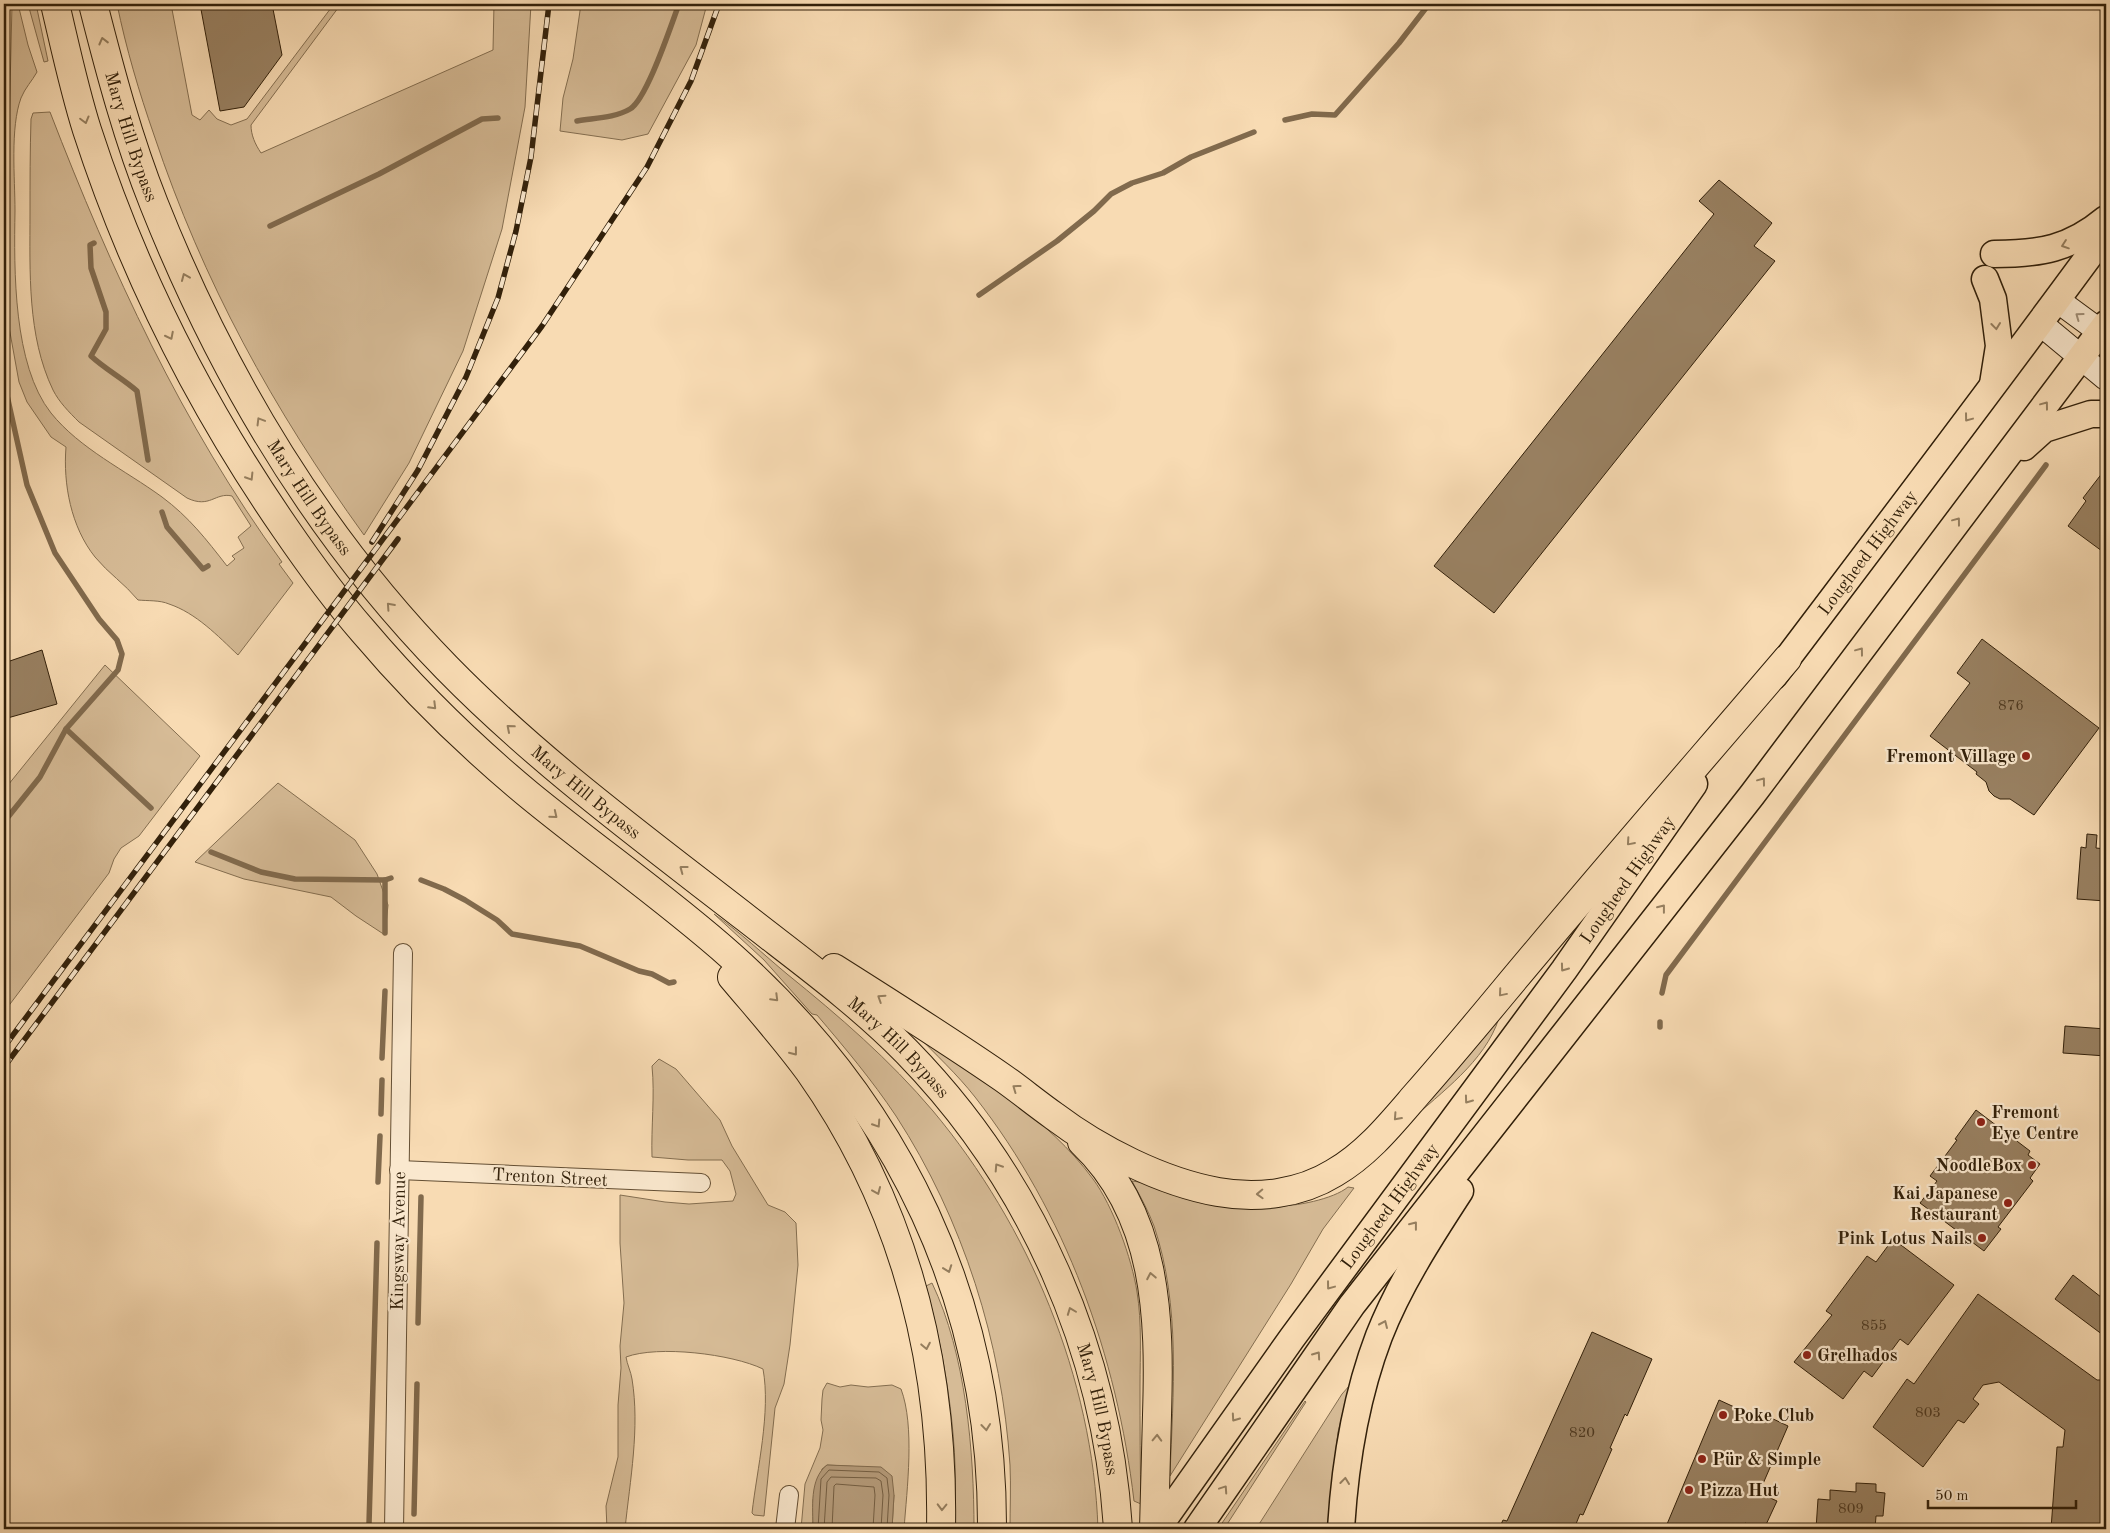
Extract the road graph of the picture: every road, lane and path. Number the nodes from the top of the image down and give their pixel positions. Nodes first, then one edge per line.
1 (55, 4) edge
2 (93, 4) edge
3 (2106, 219) edge
4 (2106, 233) edge
5 (1994, 254) dead end
6 (1985, 280) dead end
7 (2057, 300) junction
8 (2041, 324) junction
9 (2104, 330) edge
10 (2081, 358) junction
11 (2106, 378) edge
12 (1993, 384) junction
13 (2106, 414) edge
14 (1994, 472) junction
15 (1787, 659) junction
16 (710, 890) junction
17 (673, 908) junction
18 (1632, 947) junction
19 (403, 953) dead end
20 (1055, 1117) junction
21 (399, 1170) junction
22 (701, 1183) dead end
23 (789, 1495) dead end
24 (394, 1529) edge
25 (785, 1529) edge
26 (941, 1529) edge
27 (992, 1529) edge
28 (1118, 1529) edge
29 (1155, 1529) edge
30 (1197, 1529) edge
31 (1341, 1529) edge

1 -> 17 highway, Mary Hill Bypass
16 -> 2 highway, Mary Hill Bypass
3 -> 5 main road
4 - 7 main road, Lougheed Highway
6 -> 12 main road
7 - 8 main road, Lougheed Highway
9 -> 7 main road
8 - 10 main road
8 - 12 main road, Lougheed Highway
9 - 10 main road, Lougheed Highway
10 - 11 main road
14 -> 10 main road, Lougheed Highway
12 -> 15 main road, Lougheed Highway
13 - 14 main road
18 -> 14 main road, Lougheed Highway
15 -> 20 highway
15 -> 29 main road, Lougheed Highway
20 -> 16 highway
28 -> 16 highway, Mary Hill Bypass
17 -> 26 highway
17 -> 27 highway, Mary Hill Bypass
30 -> 18 main road, Lougheed Highway
31 -> 18 main road
19 - 21 street, Kingsway Avenue
29 -> 20 highway
21 - 22 street, Trenton Street
21 - 24 street, Kingsway Avenue
23 - 25 street

